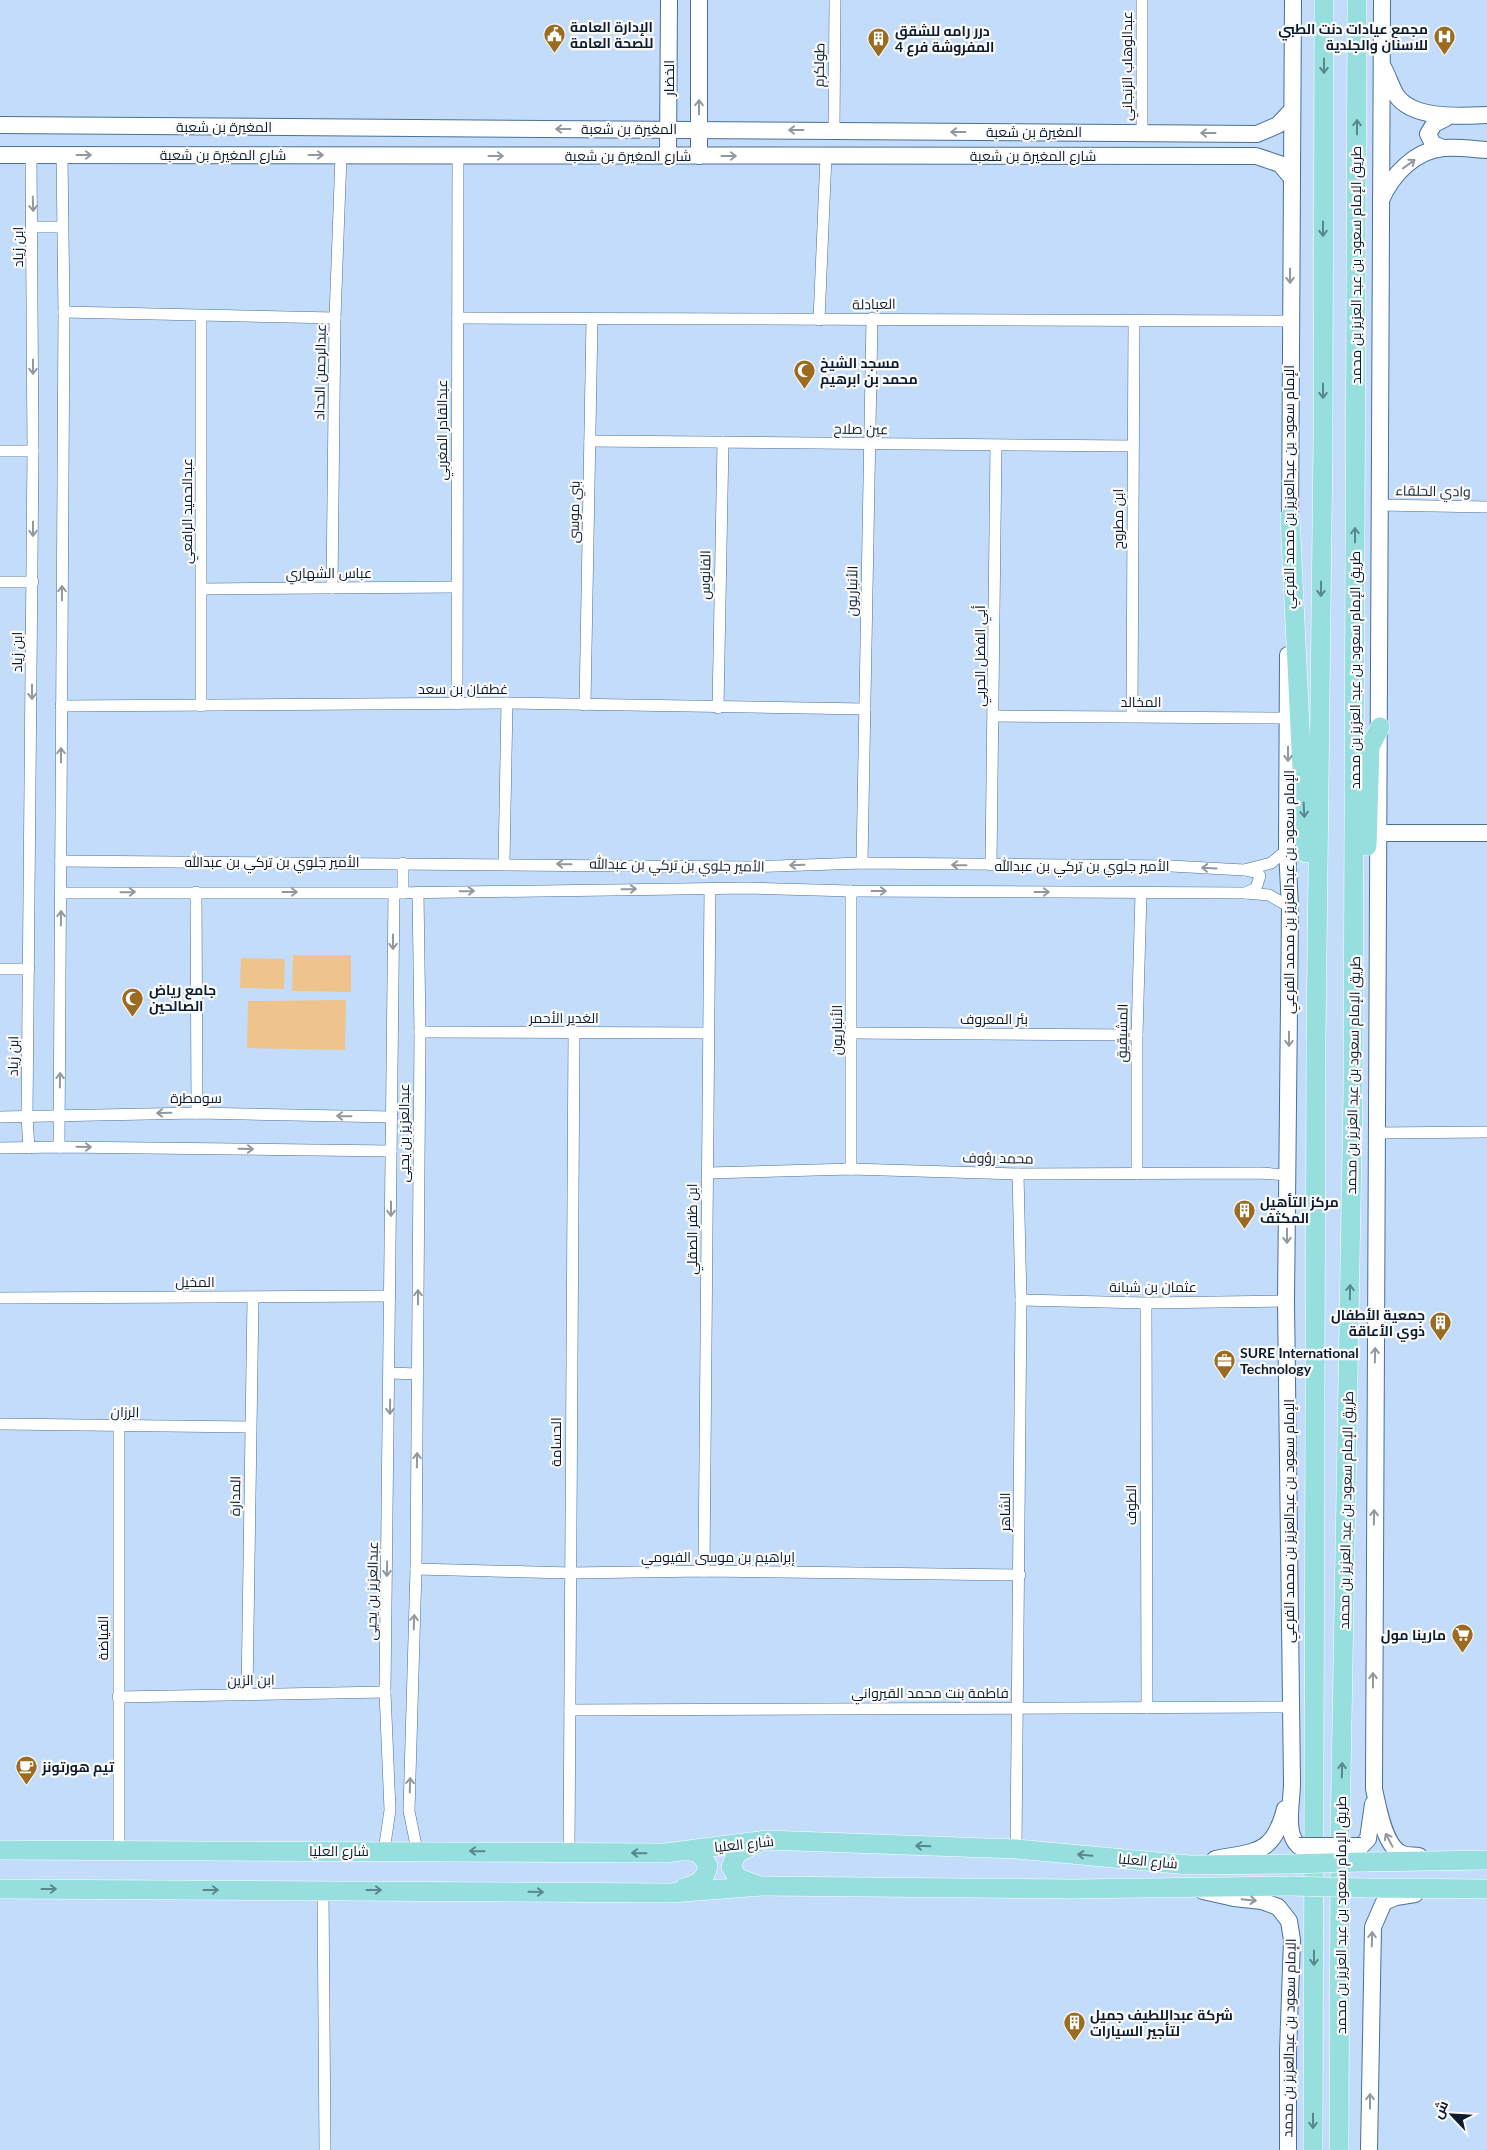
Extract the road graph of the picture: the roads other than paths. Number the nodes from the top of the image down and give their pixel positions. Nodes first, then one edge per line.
1 (669, 0) edge
2 (700, 0) edge
3 (835, 0) edge
4 (1142, 0) edge
5 (1293, 0) edge
6 (1324, 0) edge
7 (1357, 0) edge
8 (1382, 0) edge
9 (1382, 63) junction
10 (1292, 110) junction
11 (1487, 116) edge
12 (1446, 118) junction
13 (0, 125) edge
14 (668, 130) junction
15 (699, 130) junction
16 (834, 131) junction
17 (1142, 133) junction
18 (1257, 134) junction
19 (1442, 148) junction
20 (1487, 150) edge
21 (0, 155) edge
22 (31, 155) junction
23 (62, 155) junction
24 (340, 156) junction
25 (458, 156) junction
26 (668, 156) junction
27 (699, 156) junction
28 (826, 156) junction
29 (1256, 156) junction
30 (1291, 177) junction
31 (1380, 202) junction
32 (33, 227) junction
33 (62, 227) junction
34 (64, 312) junction
35 (201, 316) junction
36 (335, 318) junction
37 (458, 318) junction
38 (872, 318) junction
39 (592, 320) junction
40 (819, 320) junction
41 (1134, 321) junction
42 (1290, 321) junction
43 (590, 442) junction
44 (723, 442) junction
45 (869, 444) junction
46 (996, 446) junction
47 (1133, 446) junction
48 (0, 451) edge
49 (33, 451) junction
50 (1379, 505) junction
51 (1487, 507) edge
52 (1290, 517) junction
53 (0, 582) edge
54 (33, 582) junction
55 (456, 587) junction
56 (203, 588) junction
57 (332, 588) junction
58 (507, 703) junction
59 (457, 704) junction
60 (586, 705) junction
61 (61, 706) junction
62 (201, 706) junction
63 (718, 708) junction
64 (865, 708) junction
65 (994, 716) junction
66 (1132, 716) junction
67 (1288, 718) junction
68 (1380, 727) junction
69 (1380, 833) junction
70 (1487, 833) edge
71 (1287, 850) junction
72 (61, 861) junction
73 (403, 863) junction
74 (504, 863) junction
75 (862, 863) junction
76 (991, 865) junction
77 (769, 866) junction
78 (749, 867) junction
79 (1244, 870) junction
80 (710, 888) junction
81 (748, 888) junction
82 (768, 889) junction
83 (851, 891) junction
84 (196, 892) junction
85 (418, 892) junction
86 (1246, 892) junction
87 (62, 893) junction
88 (398, 893) junction
89 (1141, 893) junction
90 (1290, 907) junction
91 (1354, 938) junction
92 (0, 969) edge
93 (30, 969) junction
94 (420, 1032) junction
95 (707, 1032) junction
96 (574, 1033) junction
97 (852, 1033) junction
98 (1137, 1035) junction
99 (1316, 1040) junction
100 (197, 1113) junction
101 (59, 1116) junction
102 (0, 1117) edge
103 (27, 1117) junction
104 (392, 1117) junction
105 (1487, 1132) edge
106 (1376, 1133) junction
107 (59, 1147) junction
108 (0, 1148) edge
109 (29, 1148) junction
110 (391, 1151) junction
111 (851, 1169) junction
112 (708, 1173) junction
113 (1018, 1174) junction
114 (1138, 1174) junction
115 (1287, 1175) junction
116 (390, 1296) junction
117 (0, 1297) edge
118 (253, 1298) junction
119 (1021, 1300) junction
120 (1286, 1300) junction
121 (1146, 1302) junction
122 (390, 1373) junction
123 (417, 1374) junction
124 (0, 1424) edge
125 (118, 1427) junction
126 (250, 1427) junction
127 (416, 1569) junction
128 (704, 1571) junction
129 (571, 1573) junction
130 (1020, 1575) junction
131 (385, 1692) junction
132 (247, 1695) junction
133 (118, 1697) junction
134 (1290, 1707) junction
135 (1017, 1708) junction
136 (1147, 1708) junction
137 (570, 1710) junction
138 (1292, 1783) junction
139 (1374, 1789) junction
140 (390, 1810) junction
141 (409, 1811) junction
142 (766, 1840) junction
143 (1016, 1849) junction
144 (0, 1850) edge
145 (118, 1850) junction
146 (416, 1850) junction
147 (384, 1851) junction
148 (569, 1852) junction
149 (665, 1853) junction
150 (1363, 1854) junction
151 (1466, 1860) junction
152 (1487, 1860) edge
153 (1189, 1865) junction
154 (762, 1886) junction
155 (1184, 1887) junction
156 (1460, 1888) junction
157 (1487, 1888) edge
158 (0, 1889) edge
159 (323, 1890) junction
160 (671, 1893) junction
161 (325, 2150) edge
162 (1288, 2150) edge
163 (1313, 2150) edge
164 (1340, 2150) edge
165 (1369, 2150) edge

1 - 14 street, الخضار
15 -> 2 street
3 - 16 street, طولكرم
4 - 17 street, عبدالوهاب الزنجاني
5 - 10 street, الإمام سعود بن عبدالعزيز بن محمد الفرعي
6 -> 99 main road, طريق الإمام سعود بن عبد العزيز بن محمد
91 -> 7 main road, طريق الإمام سعود بن عبد العزيز بن محمد
8 - 9 street
9 - 12 street
9 - 31 street
10 - 18 street
10 - 30 street, الإمام سعود بن عبدالعزيز بن محمد الفرعي
11 - 12 street
12 - 19 street
14 -> 13 street, المغيرة بن شعبة
14 - 15 street, المغيرة بن شعبة
14 - 26 street, الخضار
16 -> 15 street, المغيرة بن شعبة
15 - 27 street
17 -> 16 street, المغيرة بن شعبة
18 -> 17 street, المغيرة بن شعبة
18 - 29 street
19 - 20 street
31 -> 19 street
21 - 22 street, شارع المغيرة بن شعبة
22 - 23 street, شارع المغيرة بن شعبة
22 -> 32 street, ابن زياد
23 -> 24 street, شارع المغيرة بن شعبة
23 - 33 street
24 - 25 street, شارع المغيرة بن شعبة
24 - 36 street, عبدالرحمن الحداد
25 -> 26 street, شارع المغيرة بن شعبة
25 - 37 street, عبدالقادر المغربي
26 - 27 street, شارع المغيرة بن شعبة
27 -> 28 street, شارع المغيرة بن شعبة
28 - 29 street, شارع المغيرة بن شعبة
28 - 40 street
29 - 30 street, شارع المغيرة بن شعبة
30 -> 42 street, الإمام سعود بن عبدالعزيز بن محمد الفرعي
31 - 50 street
32 - 33 street
32 -> 49 street, ابن زياد
33 - 34 street
34 - 35 street
61 -> 34 street
35 - 36 street
35 - 56 street, عبدالحميد الرافعي
36 - 57 street, عبدالرحمن الحداد
37 - 39 street, العبادلة
37 - 55 street, عبدالقادر المغربي
38 - 40 street, العبادلة
38 - 41 street, العبادلة
38 - 45 street, الأنباريون
39 - 40 street, العبادلة
39 - 43 street, بني موسى
41 - 42 street, العبادلة
41 - 47 street, ابن مطروح
42 - 52 street, الإمام سعود بن عبدالعزيز بن محمد الفرعي
43 - 44 street, عين صلاح
43 - 60 street, بني موسى
44 - 45 street, عين صلاح
44 - 63 street, الفانوس
45 - 46 street, عين صلاح
45 - 64 street, الأنباريون
46 - 47 street, عين صلاح
46 - 65 street, أبي الفضل الحربي
47 - 66 street, ابن مطروح
48 - 49 street
49 -> 54 street, ابن زياد
50 - 51 street, وادي الحلقاء
50 - 68 street
52 - 67 street, الإمام سعود بن عبدالعزيز بن محمد الفرعي
52 -> 99 main road
53 - 54 street
54 -> 93 street, ابن زياد
55 - 57 street, عباس الشهاري
55 - 59 street, عبدالقادر المغربي
56 - 57 street, عباس الشهاري
56 - 62 street, عبدالحميد الرافعي
58 - 59 street, غطفان بن سعد
58 - 60 street, غطفان بن سعد
58 - 74 street
59 - 62 street, غطفان بن سعد
60 - 63 street, غطفان بن سعد
61 - 62 street, غطفان بن سعد
72 -> 61 street
63 - 64 street, غطفان بن سعد
64 - 75 street, الأنباريون
65 - 66 street, المخالد
65 - 76 street, أبي الفضل الحربي
66 - 67 street, المخالد
67 -> 71 street, الإمام سعود بن عبدالعزيز بن محمد الفرعي
68 - 69 street
68 - 91 main road
69 - 70 street
69 - 106 street
71 - 79 street, الأمير جلوي بن تركي بن عبدالله
71 - 90 street, الإمام سعود بن عبدالعزيز بن محمد الفرعي
72 - 73 street, الأمير جلوي بن تركي بن عبدالله
72 - 87 street
73 - 74 street, الأمير جلوي بن تركي بن عبدالله
73 - 88 street, عبدالعزيز بن يحيى
78 -> 74 street, الأمير جلوي بن تركي بن عبدالله
76 -> 75 street, الأمير جلوي بن تركي بن عبدالله
75 -> 77 street, الأمير جلوي بن تركي بن عبدالله
79 -> 76 street, الأمير جلوي بن تركي بن عبدالله
77 - 78 street, الأمير جلوي بن تركي بن عبدالله
77 - 82 street
78 - 81 street
79 - 86 street
80 - 81 street, الأمير جلوي بن تركي بن عبدالله
85 -> 80 street, الأمير جلوي بن تركي بن عبدالله
80 - 95 street, ابن ظفر الصقلي
81 - 82 street, الأمير جلوي بن تركي بن عبدالله
82 - 83 street, الأمير جلوي بن تركي بن عبدالله
83 -> 89 street, الأمير جلوي بن تركي بن عبدالله
83 - 97 street, الأنباريون
87 -> 84 street, الأمير جلوي بن تركي بن عبدالله
84 -> 88 street, الأمير جلوي بن تركي بن عبدالله
84 - 100 street
85 - 88 street, الأمير جلوي بن تركي بن عبدالله
85 - 94 street, عبدالعزيز بن يحيى
86 - 89 street, الأمير جلوي بن تركي بن عبدالله
86 - 90 street, الأمير جلوي بن تركي بن عبدالله
101 -> 87 street
88 -> 104 street, عبدالعزيز بن يحيى
89 - 98 street, المشيقيق
90 -> 115 street, الإمام سعود بن عبدالعزيز بن محمد الفرعي
164 -> 91 main road, طريق الإمام سعود بن عبد العزيز بن محمد
92 - 93 street
93 - 103 street, ابن زياد
94 - 96 street, الغدير الأحمر
123 -> 94 street, عبدالعزيز بن يحيى
95 - 96 street, الغدير الأحمر
95 - 112 street, ابن ظفر الصقلي
96 - 129 street, الحسامة
97 - 98 street, بئر المعروف
97 - 111 street, الأنباريون
98 - 114 street, المشيقيق
99 -> 163 main road, طريق الإمام سعود بن عبد العزيز بن محمد
100 -> 101 street, سومطرة
104 -> 100 street, سومطرة
101 - 103 street, سومطرة
101 - 107 street
102 - 103 street, سومطرة
103 - 109 street, ابن زياد
104 - 110 street, عبدالعزيز بن يحيى
105 - 106 street
139 -> 106 street
107 - 109 street
107 -> 110 street
108 - 109 street
110 -> 116 street, عبدالعزيز بن يحيى
111 - 112 street, محمد رؤوف
111 - 113 street, محمد رؤوف
112 - 128 street, ابن ظفر الصقلي
113 - 114 street, محمد رؤوف
113 - 119 street, الشاهر
114 - 115 street, محمد رؤوف
115 -> 120 street, الإمام سعود بن عبدالعزيز بن محمد الفرعي
116 - 118 street, المخيل
116 - 122 street, عبدالعزيز بن يحيى
117 - 118 street, المخيل
118 - 126 street, المدارة
119 - 121 street, عثمان بن شبانة
119 - 130 street, الشاهر
120 - 121 street, عثمان بن شبانة
120 - 134 street, الإمام سعود بن عبدالعزيز بن محمد الفرعي
121 - 136 street, الطوف
122 - 123 street
122 -> 131 street, عبدالعزيز بن يحيى
127 -> 123 street, عبدالعزيز بن يحيى
124 - 125 street, الرزان
125 - 126 street, الرزان
125 - 133 street, الفياضة
126 - 132 street, المدارة
127 - 129 street, إبراهيم بن موسى الفيومي
141 -> 127 street, عبدالعزيز بن يحيى
128 - 129 street, إبراهيم بن موسى الفيومي
128 - 130 street, إبراهيم بن موسى الفيومي
129 - 137 street, الحسامة
130 - 135 street, الشاهر
131 - 132 street, ابن الزين
131 - 140 street, عبدالعزيز بن يحيى
132 - 133 street, ابن الزين
133 - 145 street, الفياضة
134 - 136 street, فاطمة بنت محمد القيرواني
134 - 138 street, الإمام سعود بن عبدالعزيز بن محمد الفرعي
135 - 136 street, فاطمة بنت محمد القيرواني
135 - 137 street, فاطمة بنت محمد القيرواني
135 - 143 street, الشاهر
137 - 148 street, الحسامة
138 - 150 street, bridge
138 - 153 street
139 - 150 street
151 -> 139 street
140 - 141 street
140 - 147 street, عبدالعزيز بن يحيى
141 - 146 street, عبدالعزيز بن يحيى
143 -> 142 main road, شارع العليا
142 - 149 main road, شارع العليا
142 - 154 main road
153 -> 143 main road, شارع العليا
144 - 145 main road, شارع العليا
145 - 147 main road, شارع العليا
146 - 147 main road, شارع العليا
148 -> 146 main road, شارع العليا
149 -> 148 main road, شارع العليا
149 - 160 main road
150 - 151 main road, شارع العليا
150 - 153 main road, شارع العليا, bridge
151 - 152 main road, شارع العليا
154 - 155 main road, شارع العليا
154 - 160 main road, شارع العليا
155 - 156 main road, شارع العليا, bridge
155 -> 162 street, الإمام سعود بن عبدالعزيز بن محمد
156 - 157 main road, شارع العليا
165 -> 156 street
158 -> 159 main road, شارع العليا
159 -> 160 main road, شارع العليا
159 - 161 street

